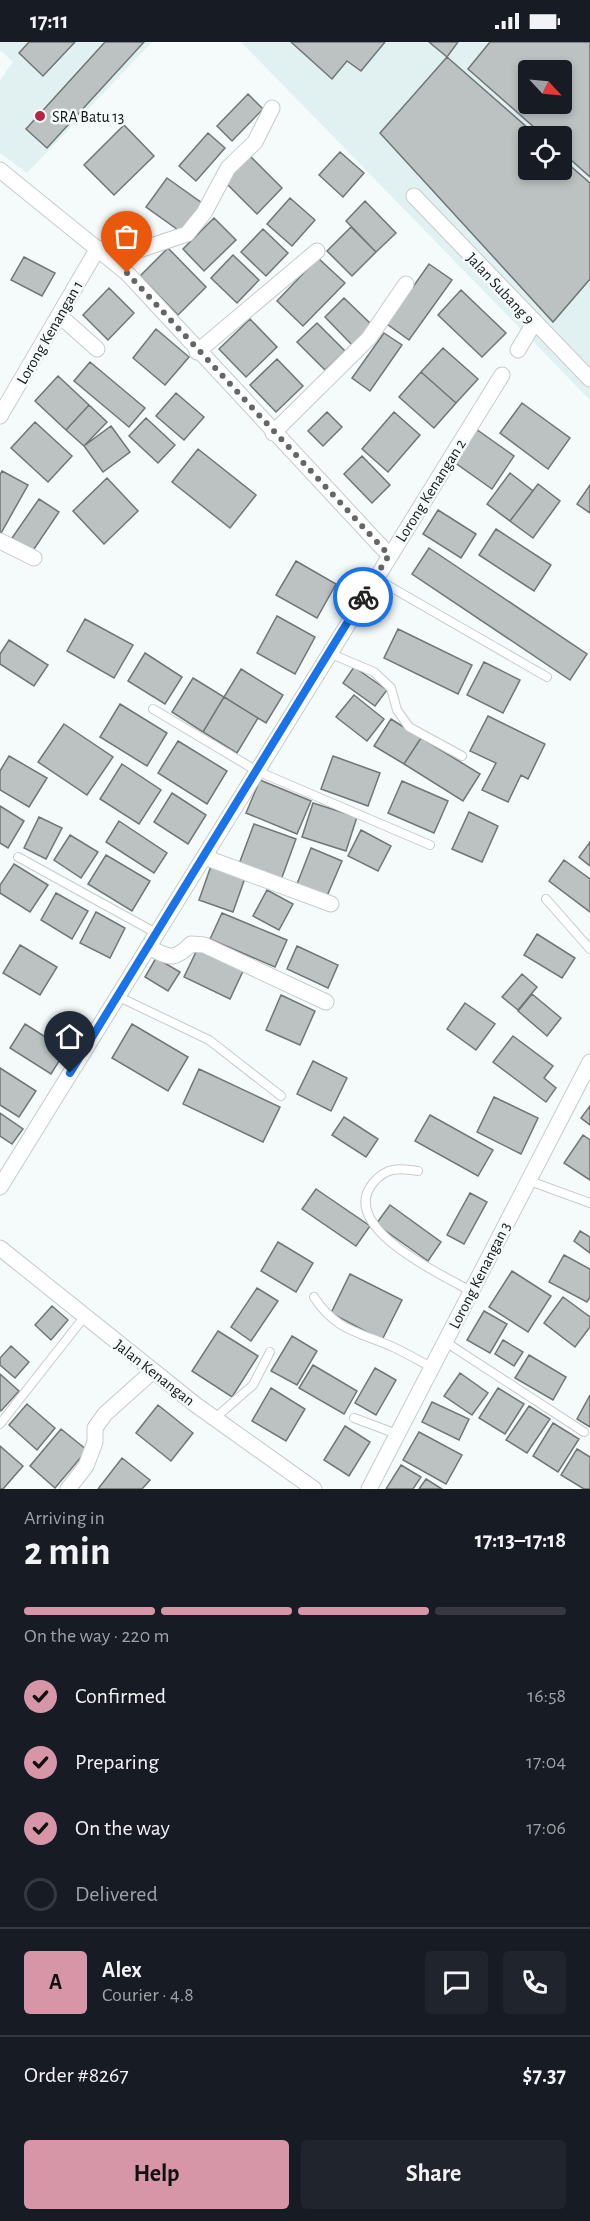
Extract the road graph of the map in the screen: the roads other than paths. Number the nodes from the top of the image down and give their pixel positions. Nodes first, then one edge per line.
1 (272, 108) dead end
2 (0, 170) edge
3 (414, 196) dead end
4 (98, 248) junction
5 (317, 251) dead end
6 (117, 264) junction
7 (406, 284) dead end
8 (59, 315) junction
9 (534, 323) junction
10 (97, 349) dead end
11 (518, 350) dead end
12 (197, 352) junction
13 (502, 375) dead end
14 (590, 379) edge
15 (0, 416) edge
16 (273, 433) junction
17 (0, 541) edge
18 (389, 555) junction
19 (34, 558) dead end
20 (375, 578) junction
21 (329, 653) junction
22 (547, 677) dead end
23 (153, 709) dead end
24 (462, 756) dead end
25 (257, 771) junction
26 (430, 845) dead end
27 (18, 857) dead end
28 (204, 857) junction
29 (546, 899) dead end
30 (331, 904) dead end
31 (156, 933) junction
32 (148, 947) junction
33 (590, 949) edge
34 (117, 996) junction
35 (326, 1002) dead end
36 (590, 1062) edge
37 (281, 1096) dead end
38 (418, 1171) dead end
39 (527, 1180) junction
40 (0, 1187) edge
41 (590, 1203) edge
42 (0, 1248) edge
43 (471, 1291) junction
44 (314, 1297) dead end
45 (85, 1316) junction
46 (444, 1341) junction
47 (270, 1352) dead end
48 (431, 1367) junction
49 (153, 1371) junction
50 (215, 1418) junction
51 (354, 1418) dead end
52 (0, 1424) edge
53 (584, 1432) dead end
54 (396, 1434) junction
55 (68, 1489) edge
56 (314, 1489) edge
57 (369, 1489) edge

1 - 6 street
2 - 4 street
3 - 9 street, Jalan Subang 9
4 - 6 street
4 - 8 street, Lorong Kenangan 1
5 - 12 street
6 - 12 street
7 - 16 street
8 - 10 street
8 - 15 street, Lorong Kenangan 1
9 - 11 street
9 - 14 street, Jalan Subang 9
12 - 16 street
13 - 18 street, Lorong Kenangan 2
16 - 18 street
17 - 19 street
18 - 20 street, Lorong Kenangan 2
20 - 21 street, Lorong Kenangan 2
20 - 22 lane
21 - 24 lane
21 - 25 street, Lorong Kenangan 2
23 - 25 lane
25 - 26 lane
25 - 28 street, Lorong Kenangan 2
27 - 31 lane
28 - 30 street
28 - 31 street, Lorong Kenangan 2
29 - 33 lane
31 - 32 street, Lorong Kenangan 2
32 - 34 street, Lorong Kenangan 2
32 - 35 street
34 - 37 lane
34 - 40 street, Lorong Kenangan 2
36 - 39 street, Lorong Kenangan 3
38 - 43 lane
39 - 41 lane
39 - 43 street, Lorong Kenangan 3
42 - 45 street, Jalan Kenangan
43 - 46 street, Lorong Kenangan 3
44 - 48 lane
45 - 49 street, Jalan Kenangan
45 - 52 lane
46 - 48 street, Lorong Kenangan 3
46 - 53 lane
47 - 50 lane
48 - 54 street, Lorong Kenangan 3
49 - 50 street, Jalan Kenangan
49 - 55 street
50 - 56 street, Jalan Kenangan
51 - 54 lane
54 - 57 street, Lorong Kenangan 3

